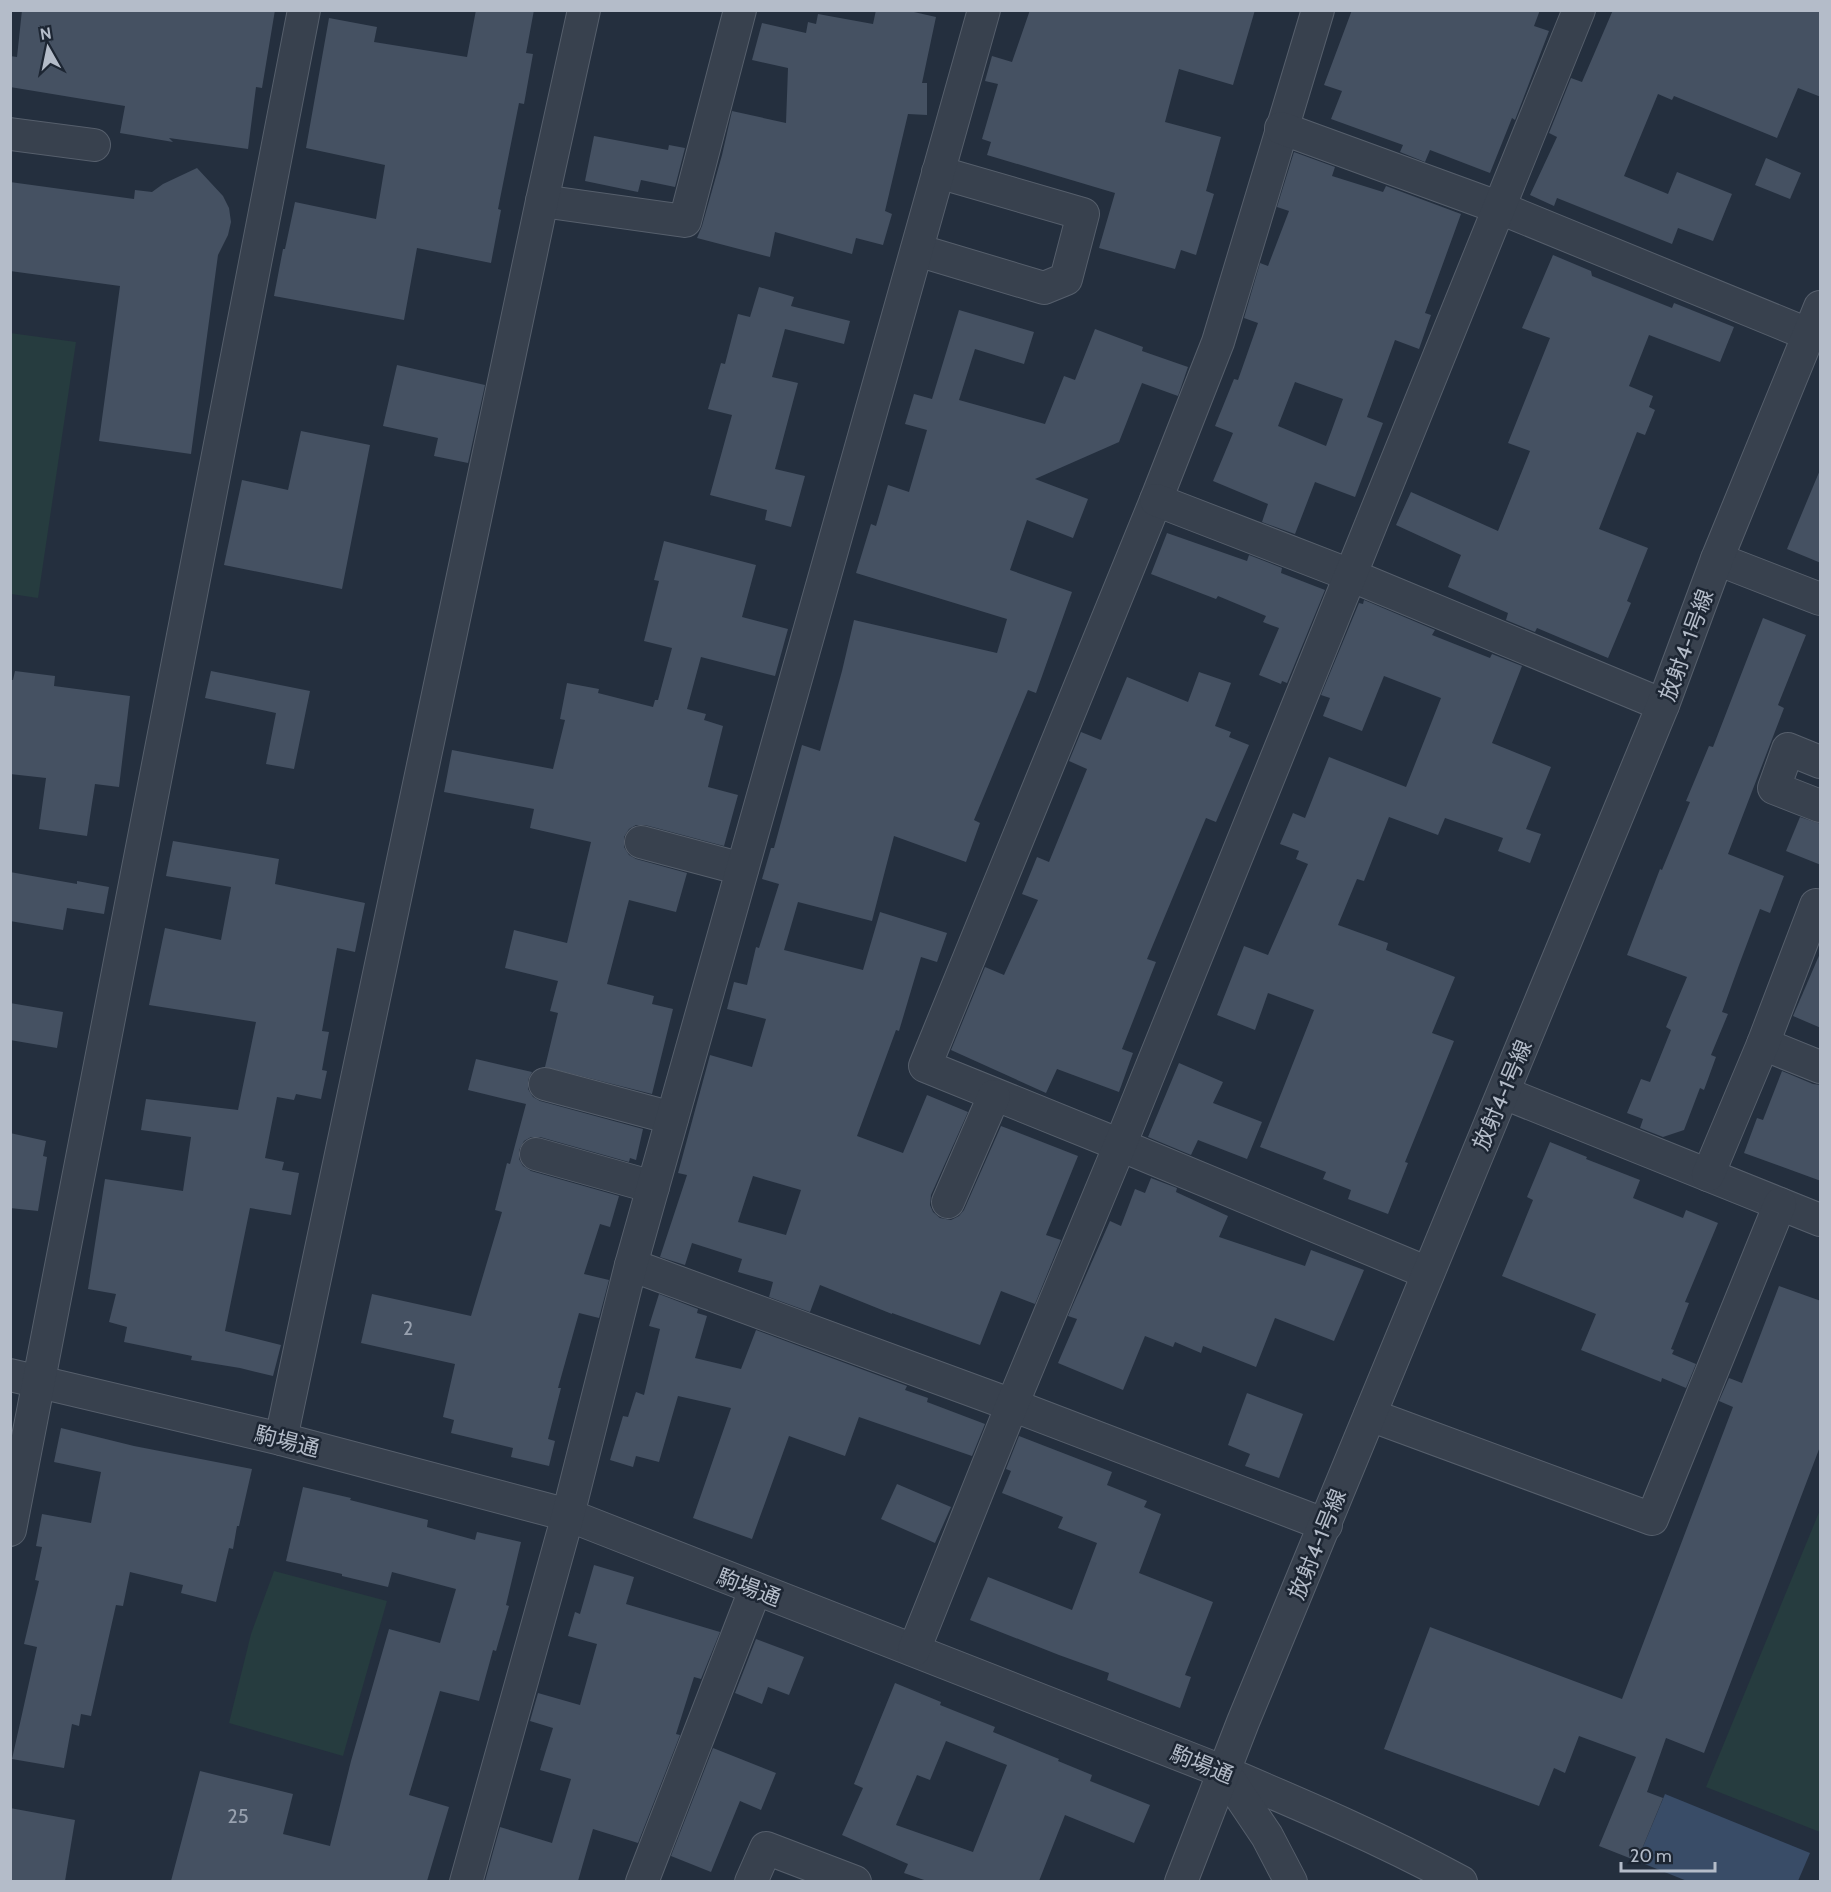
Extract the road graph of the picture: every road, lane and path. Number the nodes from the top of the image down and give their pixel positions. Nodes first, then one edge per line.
1 (304, 10) edge
2 (584, 10) edge
3 (740, 10) edge
4 (984, 10) edge
5 (1318, 10) edge
6 (1579, 10) edge
7 (1281, 128) junction
8 (10, 134) edge
9 (94, 145) dead end
10 (938, 172) junction
11 (542, 201) junction
12 (1500, 208) junction
13 (916, 250) junction
14 (1815, 321) edge
15 (1156, 500) junction
16 (1717, 559) junction
17 (1350, 575) junction
18 (1821, 599) edge
19 (1663, 705) junction
20 (1821, 762) edge
21 (1821, 806) edge
22 (641, 842) dead end
23 (742, 869) junction
24 (1821, 907) edge
25 (1763, 1044) junction
26 (1821, 1067) edge
27 (545, 1084) dead end
28 (1504, 1093) junction
29 (994, 1096) junction
30 (672, 1118) junction
31 (1120, 1145) junction
32 (536, 1154) dead end
33 (1708, 1175) junction
34 (653, 1187) junction
35 (948, 1202) dead end
36 (1780, 1204) junction
37 (1821, 1220) edge
38 (631, 1265) junction
39 (1428, 1274) junction
40 (25, 1378) edge
41 (1012, 1405) junction
42 (1370, 1415) junction
43 (281, 1439) junction
44 (568, 1515) junction
45 (1326, 1525) junction
46 (10, 1530) edge
47 (755, 1590) junction
48 (914, 1650) junction
49 (1224, 1772) junction
50 (466, 1881) edge
51 (642, 1881) edge
52 (751, 1881) edge
53 (855, 1881) edge
54 (1181, 1881) edge
55 (1291, 1881) edge
56 (1461, 1881) edge

1 - 40 street
2 - 11 street
3 - 11 street
4 - 10 street
5 - 7 street
6 - 12 street
7 - 12 street
7 - 15 street
8 - 9 street
10 - 13 street
10 - 13 street
11 - 43 street
12 - 14 street
12 - 17 street
13 - 23 street
14 - 16 street, 放射4-1号線
15 - 17 street
15 - 29 street
16 - 18 street
16 - 19 street, 放射4-1号線
17 - 19 street
17 - 31 street
19 - 28 street, 放射4-1号線
20 - 21 street
22 - 23 street
23 - 30 street
24 - 25 street
25 - 26 street
25 - 33 street
27 - 30 street
28 - 33 street
28 - 39 street, 放射4-1号線
29 - 31 street
29 - 35 street
30 - 34 street
31 - 39 street
31 - 41 street
32 - 34 street
33 - 36 street
34 - 38 street
36 - 37 street
36 - 42 street
38 - 41 street
38 - 44 street
39 - 42 street, 放射4-1号線
40 - 43 street, 駒場通
40 - 46 street
41 - 45 street
41 - 48 street
42 - 45 street, 放射4-1号線
43 - 44 street, 駒場通
44 - 47 street, 駒場通
44 - 50 street
45 - 49 street, 放射4-1号線
47 - 48 street, 駒場通
47 - 51 street
48 - 49 street, 駒場通
49 - 54 street, 放射4-1号線
49 - 55 street
49 - 56 street, 駒場通
52 - 53 street

